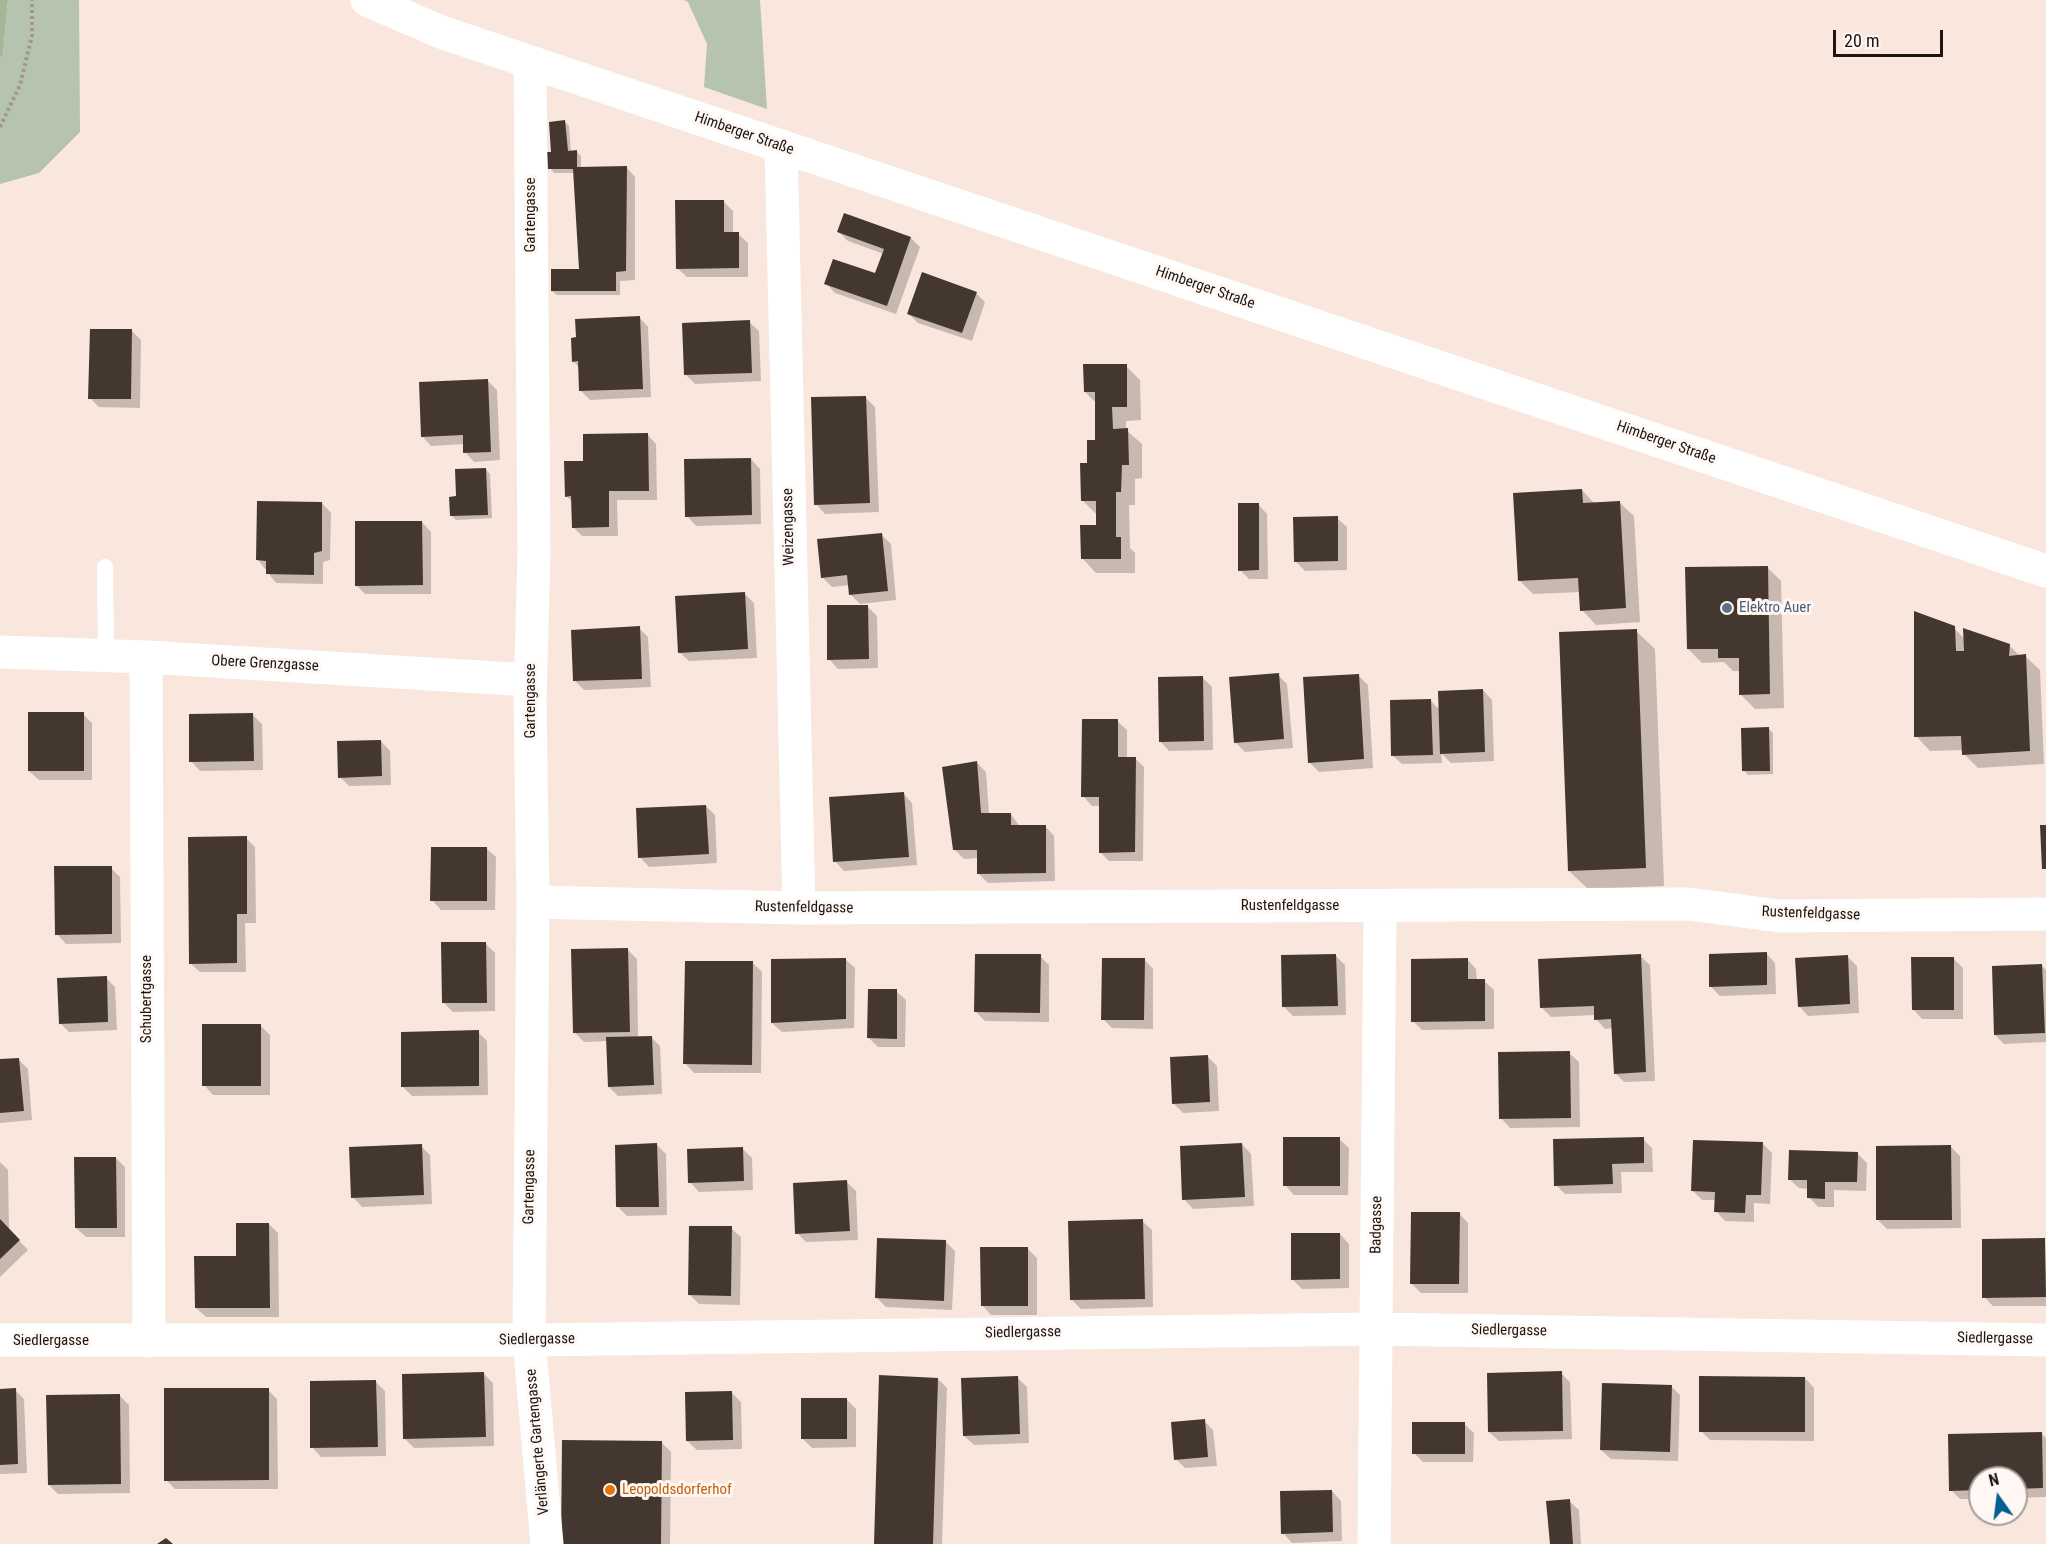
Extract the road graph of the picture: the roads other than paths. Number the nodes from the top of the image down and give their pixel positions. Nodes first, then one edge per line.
1 (367, 0) edge
2 (530, 62) junction
3 (781, 146) junction
4 (105, 567) dead end
5 (2046, 571) edge
6 (0, 652) edge
7 (106, 656) junction
8 (146, 657) junction
9 (530, 680) junction
10 (533, 902) junction
11 (1380, 906) junction
12 (799, 908) junction
13 (2046, 914) edge
14 (1376, 1329) junction
15 (529, 1340) junction
16 (2046, 1340) edge
17 (0, 1341) edge
18 (149, 1341) junction
19 (547, 1544) edge
20 (1374, 1544) edge

1 - 2 street, Himberger Straße
2 - 3 street, Himberger Straße
2 - 9 street, Gartengasse
3 - 5 street, Himberger Straße
3 - 12 street, Weizengasse
4 - 7 lane
6 - 7 street, Obere Grenzgasse
7 - 8 street, Obere Grenzgasse
8 - 9 street, Obere Grenzgasse
8 - 18 street, Schubertgasse
9 - 10 street, Gartengasse
10 - 12 street, Rustenfeldgasse
10 - 15 street, Gartengasse
11 - 12 street, Rustenfeldgasse
11 - 13 street, Rustenfeldgasse
11 - 14 street, Badgasse
14 - 15 street, Siedlergasse
14 - 16 street, Siedlergasse
14 - 20 street, Badgasse
15 - 18 street, Siedlergasse
15 - 19 street, Verlängerte Gartengasse
17 - 18 street, Siedlergasse

